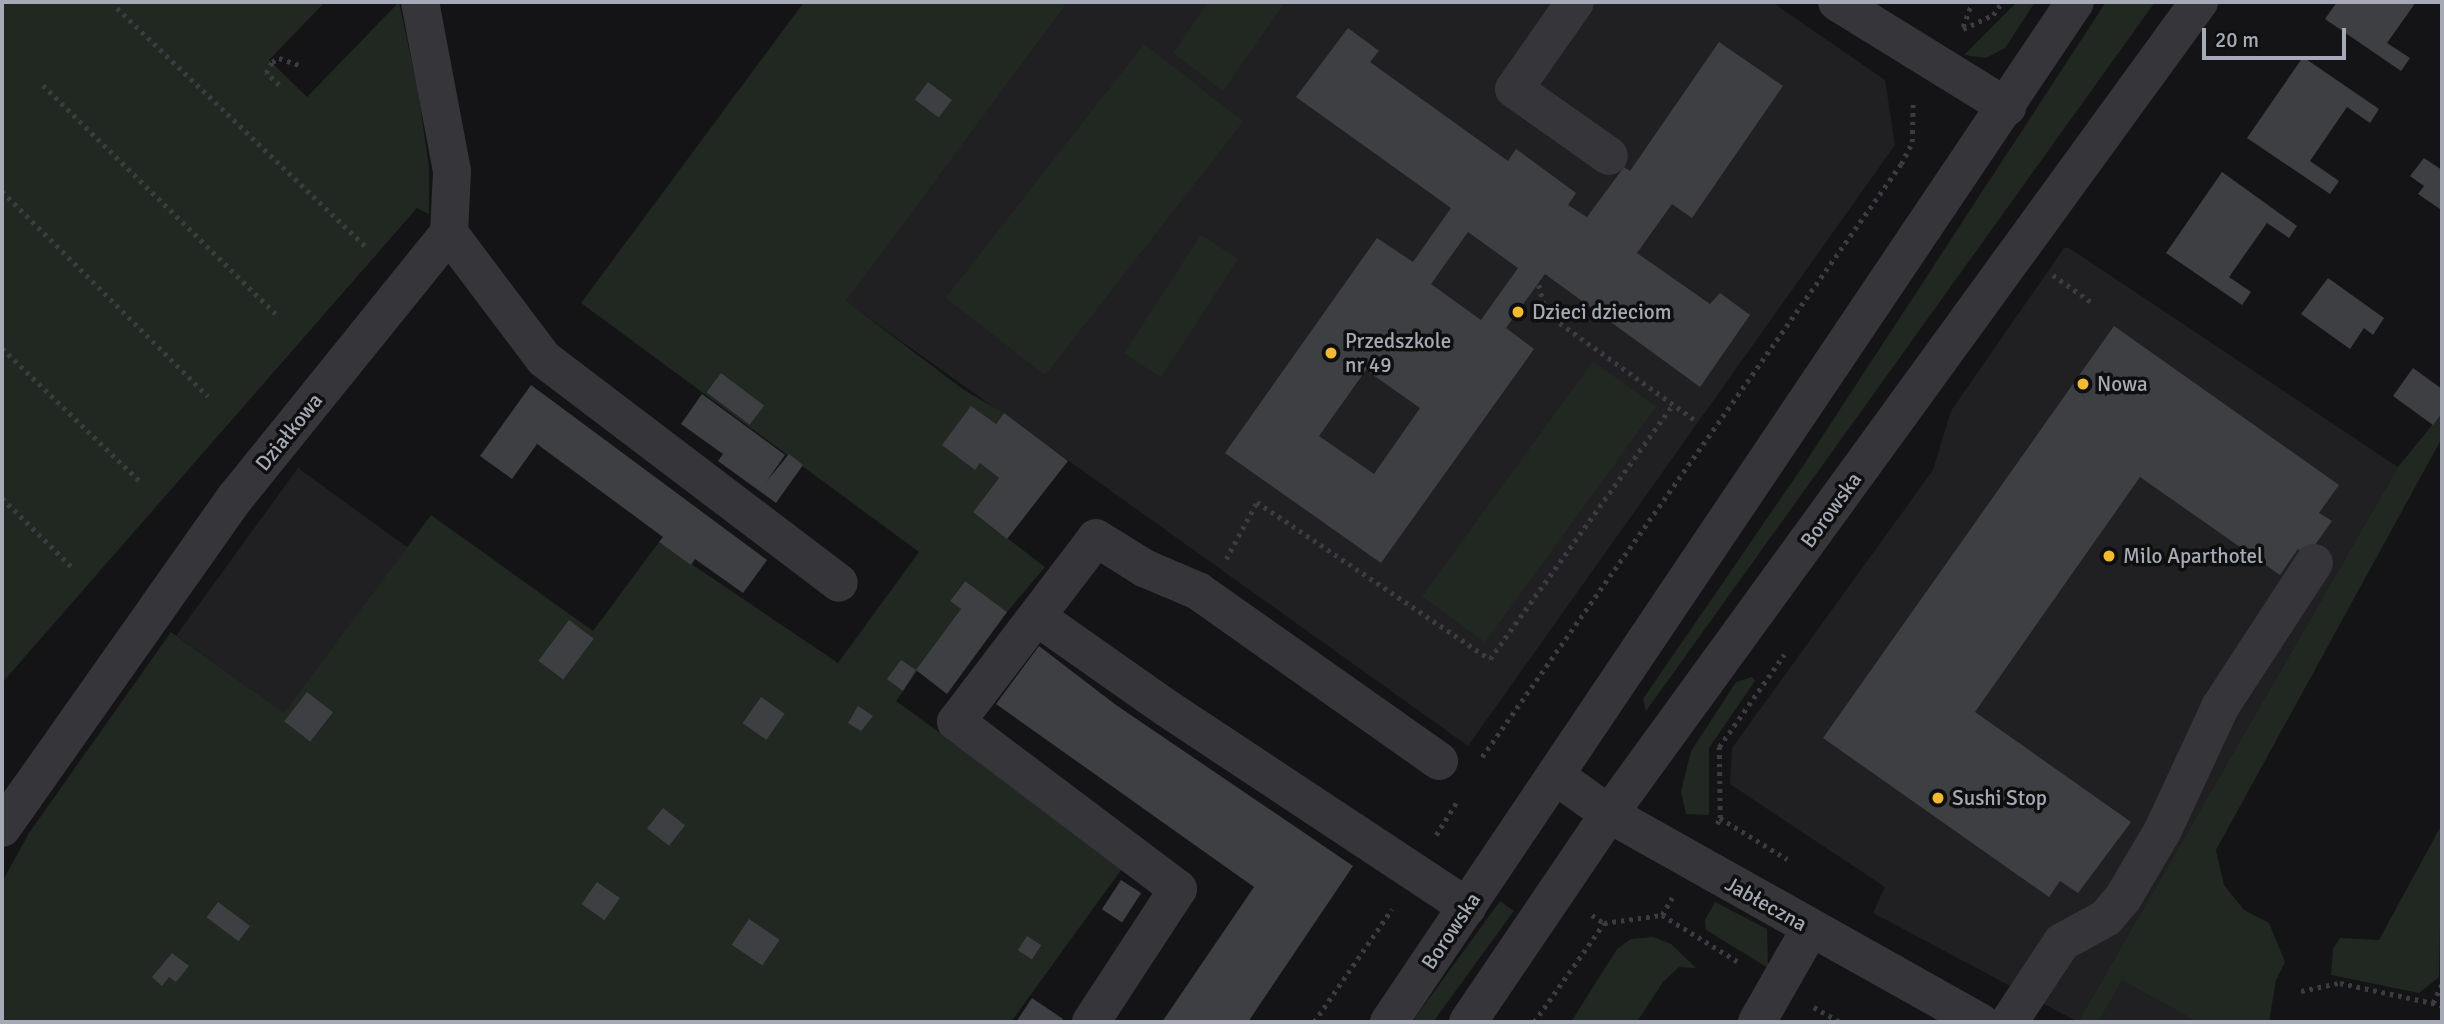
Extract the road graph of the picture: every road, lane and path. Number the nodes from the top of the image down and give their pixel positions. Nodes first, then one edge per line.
1 (420, 2) edge
2 (1575, 2) edge
3 (1837, 2) edge
4 (1972, 2) edge
5 (2002, 2) edge
6 (2075, 2) edge
7 (2199, 2) edge
8 (117, 8) dead end
9 (299, 65) dead end
10 (43, 85) dead end
11 (279, 85) dead end
12 (1917, 88) dead end
13 (2007, 107) junction
14 (1609, 156) dead end
15 (2, 191) edge
16 (449, 233) junction
17 (367, 248) dead end
18 (2041, 267) dead end
19 (1539, 285) dead end
20 (2094, 304) dead end
21 (278, 316) dead end
22 (2, 348) edge
23 (208, 396) dead end
24 (1673, 404) junction
25 (1695, 420) dead end
26 (142, 483) dead end
27 (2, 498) edge
28 (2314, 562) dead end
29 (74, 569) dead end
30 (839, 583) dead end
31 (1204, 595) junction
32 (1037, 617) junction
33 (1719, 747) dead end
34 (1476, 766) dead end
35 (1452, 775) joint
36 (1556, 776) junction
37 (1609, 814) junction
38 (1720, 818) dead end
39 (2, 828) edge
40 (1432, 842) dead end
41 (1675, 894) dead end
42 (1393, 906) dead end
43 (1467, 907) junction
44 (1662, 915) junction
45 (1810, 929) junction
46 (1748, 968) dead end
47 (2442, 984) edge
48 (2301, 991) dead end
49 (2433, 1003) junction
50 (2442, 1005) edge
51 (1091, 1022) edge
52 (1314, 1022) edge
53 (1389, 1022) edge
54 (1468, 1022) edge
55 (1534, 1022) edge
56 (1757, 1022) edge
57 (1980, 1022) edge
58 (2009, 1022) edge

1 - 16 street
2 - 14 street
3 - 13 street
4 - 5 path
6 - 13 street, Borowska
7 - 37 street, Borowska
8 - 17 path
9 - 11 path
10 - 21 path
12 - 34 path
13 - 36 street, Borowska
15 - 23 path
16 - 30 street
16 - 39 street, Działkowa
18 - 20 path
19 - 24 path
22 - 26 path
24 - 25 path
24 - 31 path
27 - 29 path
28 - 58 street
31 - 32 street
31 - 35 street
32 - 43 street
32 - 51 street
33 - 38 path
35 - 40 path
36 - 37 street, Jabłeczna
36 - 43 street, Borowska
37 - 45 street, Jabłeczna
37 - 54 street, Borowska
41 - 44 path
42 - 52 path
43 - 53 street, Borowska
44 - 46 path
44 - 55 path
45 - 56 street
45 - 57 street, Jabłeczna
47 - 49 path
48 - 49 path
49 - 50 path

